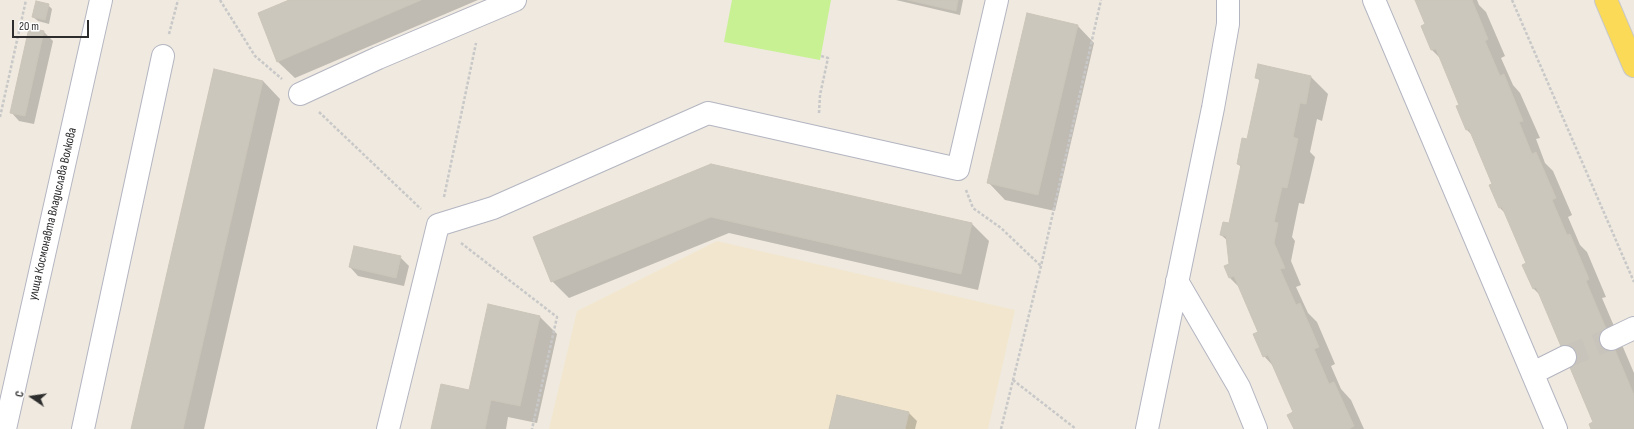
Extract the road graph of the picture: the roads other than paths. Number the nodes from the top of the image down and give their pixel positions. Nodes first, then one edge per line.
1 (101, 0) edge
2 (515, 0) edge
3 (997, 0) edge
4 (1228, 0) edge
5 (1374, 0) edge
6 (1606, 0) edge
7 (163, 56) road end
8 (1634, 66) edge
9 (300, 94) road end
10 (1177, 281) junction
11 (1634, 328) edge
12 (1610, 339) tunnel mouth
13 (1565, 357) tunnel mouth
14 (1533, 373) junction
15 (5, 429) edge
16 (83, 429) edge
17 (388, 429) edge
18 (1147, 429) edge
19 (1256, 429) edge
20 (1556, 429) edge

1 - 15 street, улица Космонавта Владислава Волкова
2 - 9 street
3 - 17 street
4 - 10 street
5 - 14 street
6 - 8 main road
7 - 16 street
10 - 18 street
10 - 19 street
11 - 12 street
13 - 14 street
14 - 20 street

